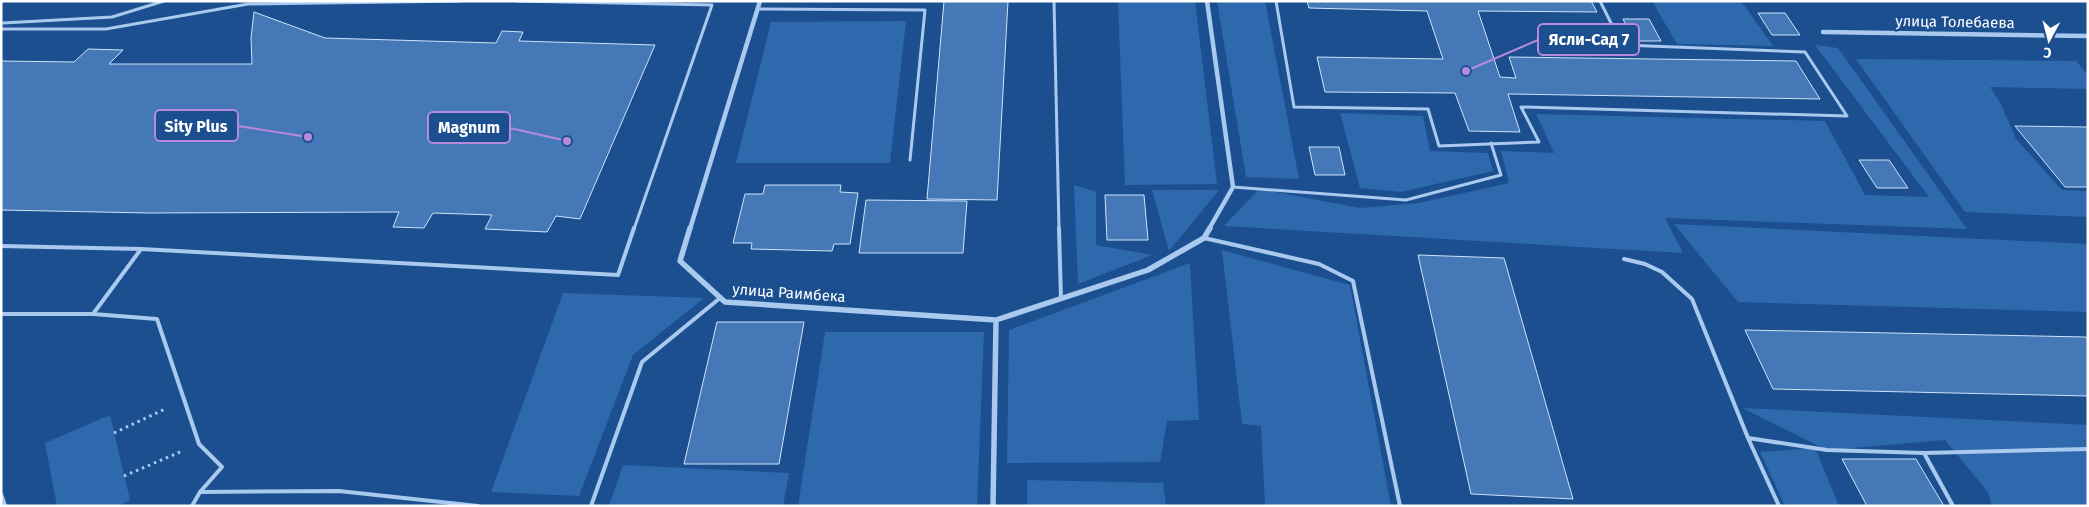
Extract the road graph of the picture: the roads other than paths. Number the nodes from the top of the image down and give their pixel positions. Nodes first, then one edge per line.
1 (164, 1) edge
2 (461, 1) edge
3 (517, 1) edge
4 (760, 1) edge
5 (1054, 1) edge
6 (1207, 1) edge
7 (1276, 1) edge
8 (1600, 1) edge
9 (758, 9) junction
10 (3, 23) dead end
11 (1, 29) edge
12 (1823, 32) dead end
13 (2088, 36) edge
14 (1492, 143) junction
15 (910, 160) dead end
16 (1234, 187) junction
17 (1204, 238) junction
18 (1, 246) edge
19 (141, 249) junction
20 (1624, 259) dead end
21 (720, 298) junction
22 (1061, 299) junction
23 (1, 314) edge
24 (94, 314) junction
25 (996, 320) junction
26 (1748, 438) junction
27 (2088, 449) edge
28 (1924, 453) junction
29 (200, 492) junction
30 (1, 494) edge
31 (4, 506) edge
32 (192, 506) edge
33 (478, 506) edge
34 (591, 506) edge
35 (993, 506) edge
36 (1400, 506) edge
37 (1778, 506) edge
38 (1953, 506) edge

1 - 10 lane
2 - 11 lane
3 - 19 lane
4 - 9 street, улица Раимбека
5 - 22 lane
6 - 16 street
7 - 14 lane
8 - 14 lane
9 - 15 lane
9 - 21 street, улица Раимбека
12 - 13 street, улица Толебаева
14 - 16 lane
16 - 17 street
17 - 22 street
17 - 36 lane
18 - 19 lane
19 - 24 lane
20 - 26 lane
21 - 25 street, улица Раимбека
21 - 34 lane
22 - 25 street
23 - 24 lane
24 - 29 lane
25 - 35 street
26 - 28 lane
26 - 37 lane
27 - 28 lane
28 - 38 lane
29 - 32 lane
29 - 33 lane
30 - 31 lane

